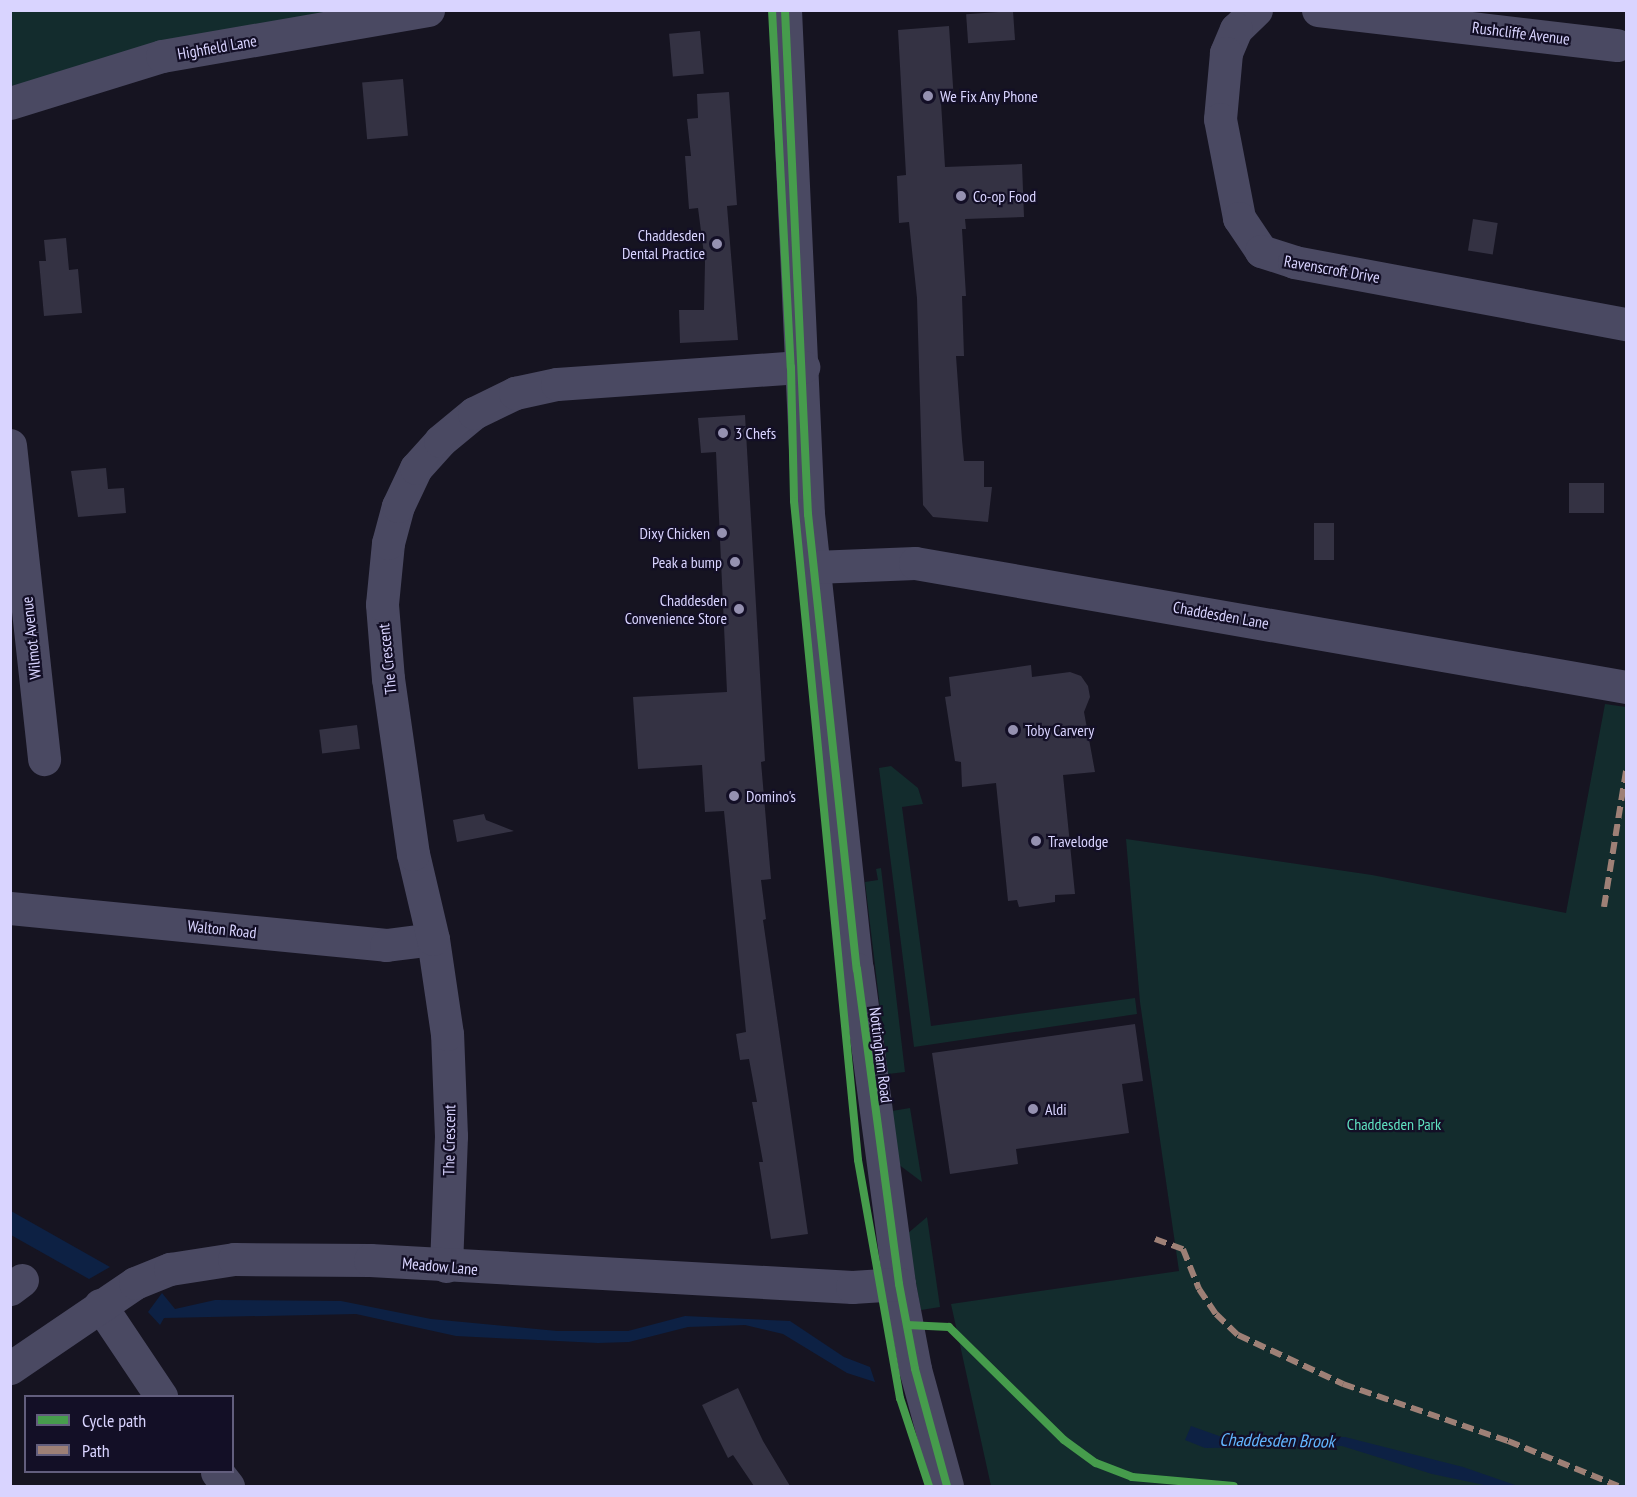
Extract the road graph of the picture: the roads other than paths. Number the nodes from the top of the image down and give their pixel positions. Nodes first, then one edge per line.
1 (428, 10) edge
2 (785, 10) edge
3 (1318, 10) edge
4 (1244, 14) edge
5 (1617, 45) dead end
6 (10, 103) edge
7 (1626, 324) edge
8 (803, 367) junction
9 (10, 445) edge
10 (814, 567) junction
11 (1626, 687) edge
12 (44, 759) dead end
13 (10, 908) edge
14 (433, 939) junction
15 (446, 1266) junction
16 (899, 1284) junction
17 (100, 1305) junction
18 (10, 1368) edge
19 (160, 1395) edge
20 (218, 1473) edge
21 (228, 1486) edge
22 (947, 1486) edge

1 - 6 street, Highfield Lane
2 - 8 street, Nottingham Road
3 - 5 street, Rushcliffe Avenue
4 - 7 street, Ravenscroft Drive
8 - 10 street, Nottingham Road
8 - 14 street, The Crescent
9 - 12 street, Wilmot Avenue
10 - 11 street, Chaddesden Lane
10 - 16 street, Nottingham Road
13 - 14 street, Walton Road
14 - 15 street, The Crescent
15 - 16 street, Meadow Lane
15 - 17 street, Meadow Lane
16 - 22 street, Nottingham Road
17 - 18 street, Meadow Lane
17 - 19 street
20 - 21 street

